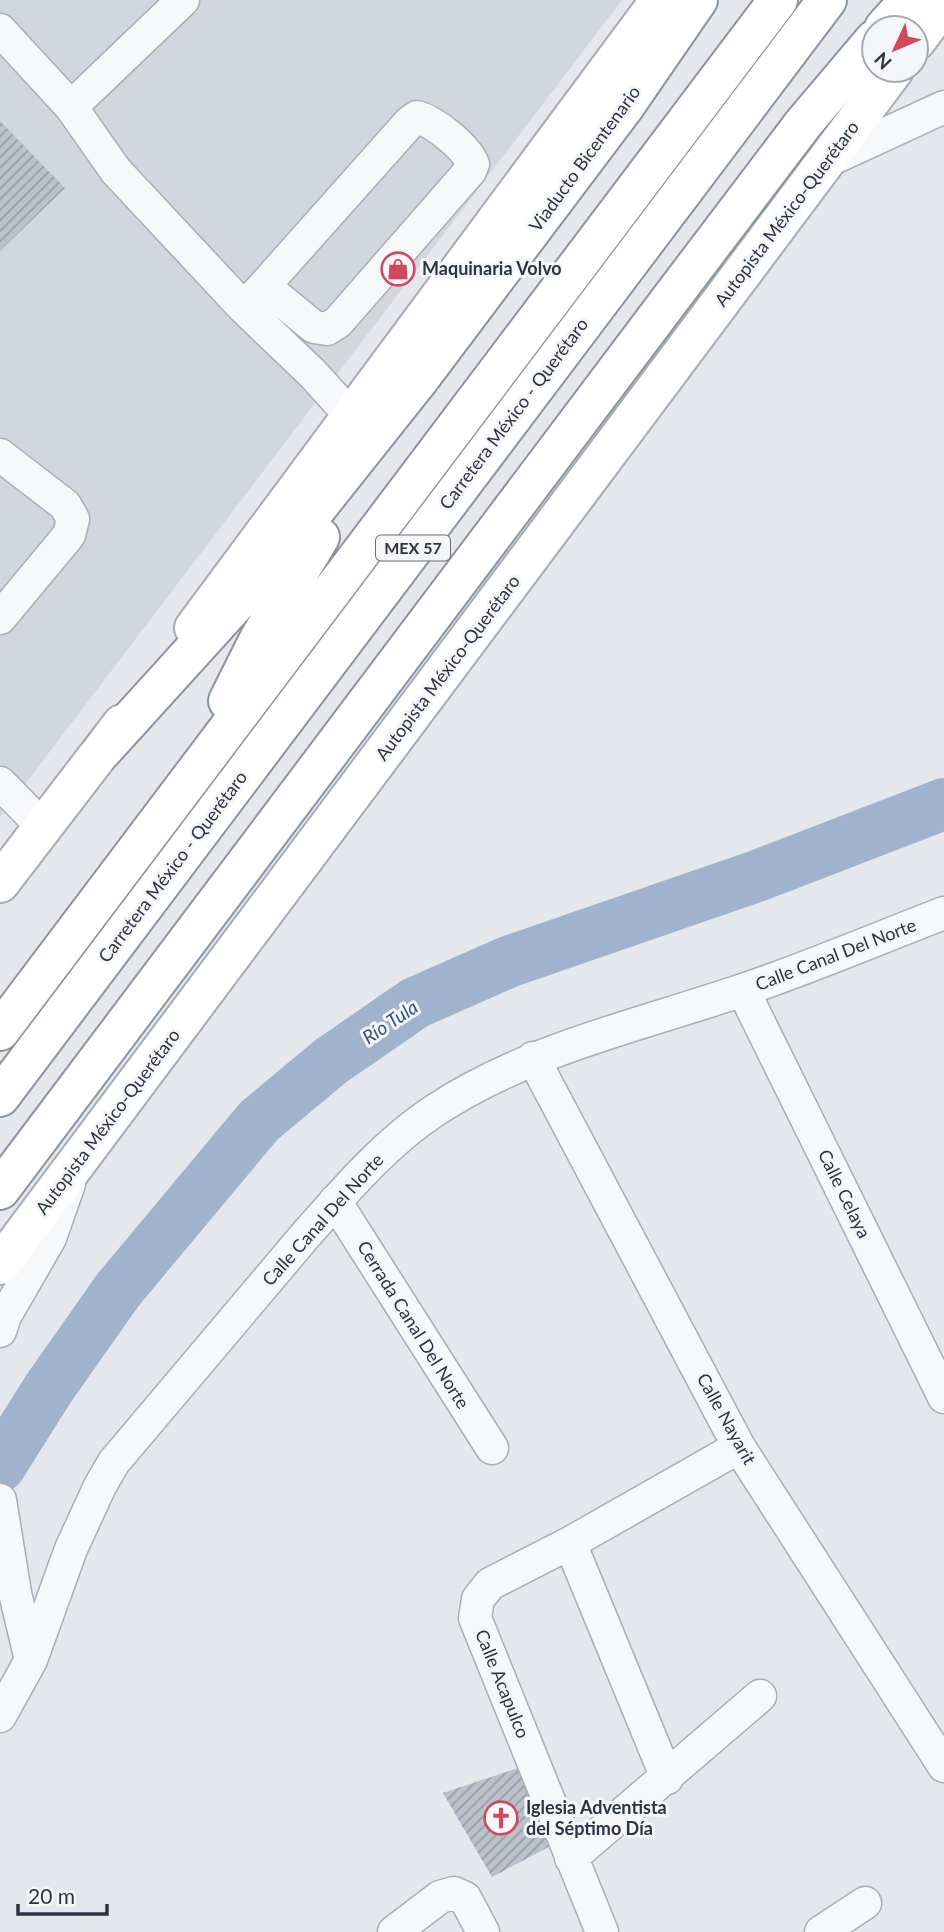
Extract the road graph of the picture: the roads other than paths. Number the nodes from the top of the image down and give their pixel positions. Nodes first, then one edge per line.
1 (183, 0) edge
2 (660, 0) edge
3 (698, 0) edge
4 (778, 0) edge
5 (827, 0) edge
6 (909, 0) edge
7 (925, 0) edge
8 (944, 4) edge
9 (896, 14) edge
10 (914, 14) edge
11 (930, 22) edge
12 (0, 30) edge
13 (860, 57) edge
14 (860, 84) edge
15 (884, 84) edge
16 (71, 107) junction
17 (944, 107) edge
18 (825, 162) junction
19 (798, 199) junction
20 (254, 297) junction
21 (418, 381) junction
22 (352, 417) junction
23 (0, 455) edge
24 (0, 618) edge
25 (102, 751) junction
26 (197, 771) junction
27 (0, 783) edge
28 (43, 827) junction
29 (0, 883) edge
30 (944, 914) edge
31 (743, 990) junction
32 (0, 1031) edge
33 (533, 1058) junction
34 (0, 1097) edge
35 (76, 1164) junction
36 (0, 1190) edge
37 (335, 1201) junction
38 (0, 1265) edge
39 (0, 1331) edge
40 (944, 1397) edge
41 (740, 1447) junction
42 (492, 1448) dead end
43 (0, 1500) edge
44 (570, 1543) junction
45 (31, 1660) junction
46 (761, 1696) dead end
47 (0, 1716) edge
48 (944, 1766) edge
49 (667, 1778) junction
50 (571, 1858) junction
51 (865, 1903) dead end
52 (394, 1932) edge
53 (483, 1932) edge
54 (602, 1932) edge
55 (821, 1932) edge

1 - 16 street
2 - 22 main road
3 - 21 main road, Viaducto Bicentenario
4 - 26 main road, MEX 57
5 - 34 main road, Carretera México - Querétaro / MEX 57
6 - 9 main road
7 - 10 main road
8 - 11 main road
12 - 16 street
13 - 36 main road
14 - 19 main road
15 - 18 main road, Autopista México-Querétaro
16 - 20 street
17 - 18 street
18 - 19 main road, Autopista México-Querétaro
19 - 35 main road, Autopista México-Querétaro
20 - 20 street
20 - 22 street
21 - 25 main road
21 - 26 main road
22 - 25 main road
23 - 24 street
25 - 28 main road
26 - 32 main road, MEX 57
27 - 28 street
28 - 29 main road
30 - 31 street, Calle Canal Del Norte
31 - 33 street, Calle Canal Del Norte
31 - 40 street, Calle Celaya
33 - 37 street, Calle Canal Del Norte
33 - 41 street, Calle Nayarit
35 - 38 main road, Autopista México-Querétaro
35 - 39 street
37 - 42 street, Cerrada Canal Del Norte
37 - 45 street, Calle Canal Del Norte
41 - 44 street, Calle Acapulco
41 - 48 street, Calle Nayarit
43 - 45 street
44 - 49 street
44 - 50 street, Calle Acapulco
45 - 47 street, Calle Canal Del Norte
46 - 49 street
49 - 50 street
50 - 54 street, Calle Acapulco
51 - 55 street
52 - 53 street

